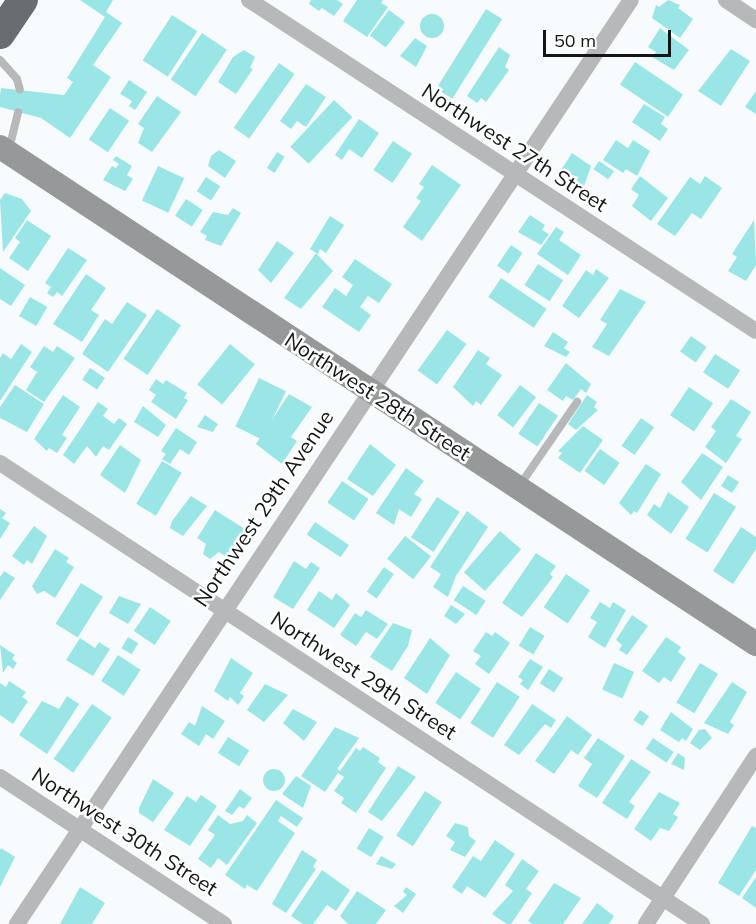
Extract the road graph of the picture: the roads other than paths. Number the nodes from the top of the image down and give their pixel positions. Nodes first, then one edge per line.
1 (22, 0) edge
2 (249, 0) edge
3 (631, 0) edge
4 (726, 0) edge
5 (756, 20) edge
6 (0, 34) edge
7 (0, 60) edge
8 (20, 90) dead end
9 (18, 112) dead end
10 (4, 150) edge
11 (514, 173) junction
12 (756, 331) edge
13 (369, 390) junction
14 (577, 402) dead end
15 (0, 463) edge
16 (518, 488) junction
17 (223, 610) junction
18 (756, 644) edge
19 (756, 756) edge
20 (0, 777) edge
21 (80, 829) junction
22 (663, 898) junction
23 (17, 924) edge
24 (225, 924) edge
25 (646, 924) edge
26 (702, 924) edge

1 - 6 highway
2 - 11 street, Northwest 27th Street
3 - 11 street, Northwest 29th Avenue
4 - 5 street
7 - 8 lane
9 - 10 lane
10 - 13 street, Northwest 28th Street
11 - 12 street, Northwest 27th Street
11 - 13 street, Northwest 29th Avenue
13 - 16 street, Northwest 28th Street
13 - 17 street, Northwest 29th Avenue
14 - 16 lane
15 - 17 street, Northwest 29th Street
16 - 18 street, Northwest 28th Street
17 - 21 street, Northwest 29th Avenue
17 - 22 street, Northwest 29th Street
19 - 22 street
20 - 21 street, Northwest 30th Street
21 - 23 street, Northwest 29th Avenue
21 - 24 street, Northwest 30th Street
22 - 25 street
22 - 26 street, Northwest 29th Street

